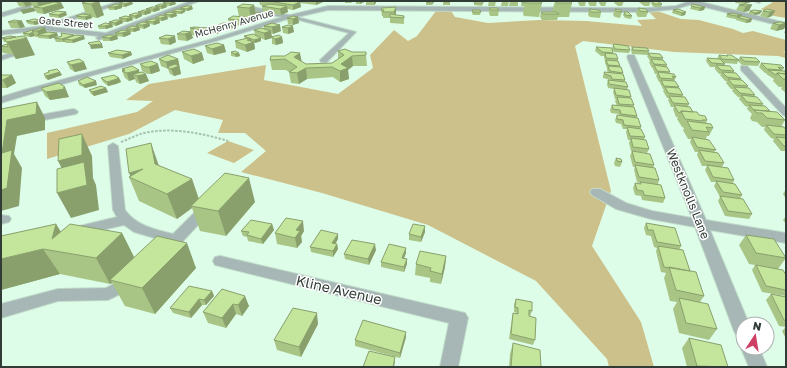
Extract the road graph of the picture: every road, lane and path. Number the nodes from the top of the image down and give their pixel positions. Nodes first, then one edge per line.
1 (125, 1) edge
2 (196, 1) edge
3 (340, 1) edge
4 (540, 1) edge
5 (693, 1) edge
6 (304, 6) dead end
7 (29, 7) edge
8 (328, 8) junction
9 (254, 9) dead end
10 (540, 9) junction
11 (321, 10) junction
12 (2, 16) edge
13 (292, 17) junction
14 (786, 26) edge
15 (1, 28) edge
16 (41, 28) junction
17 (105, 35) junction
18 (98, 38) dead end
19 (18, 53) edge
20 (631, 56) dead end
21 (1, 58) edge
22 (324, 60) dead end
23 (744, 68) dead end
24 (1, 91) edge
25 (20, 94) junction
26 (1, 100) edge
27 (72, 112) dead end
28 (786, 113) edge
29 (1, 125) edge
30 (228, 141) dead end
31 (113, 146) joint
32 (596, 192) dead end
33 (203, 212) edge
34 (126, 220) junction
35 (701, 224) junction
36 (64, 234) edge
37 (786, 238) edge
38 (177, 240) junction
39 (155, 259) edge
40 (220, 261) dead end
41 (139, 274) edge
42 (1, 311) edge
43 (737, 316) edge
44 (753, 356) edge
45 (449, 367) edge
46 (758, 367) edge

1 - 16 street
2 - 17 street
3 - 8 street
4 - 10 street
5 - 10 street, McHenry Avenue
5 - 14 street
6 - 11 street
7 - 12 street
8 - 10 street, McHenry Avenue
8 - 11 street, McHenry Avenue
9 - 13 street
11 - 13 street, McHenry Avenue
13 - 22 street
13 - 25 street, McHenry Avenue
15 - 16 street, Gate Street
16 - 17 street, Gate Street
17 - 18 street
19 - 21 street
20 - 35 street, Westknolls Lane
23 - 28 street
24 - 25 street
25 - 26 street, McHenry Avenue
27 - 29 street
30 - 31 path
31 - 34 street
32 - 35 street
33 - 38 street
34 - 36 street
34 - 38 street
35 - 37 street
35 - 43 street, Westknolls Lane
38 - 39 street
40 - 45 street, Kline Avenue
41 - 42 street
44 - 46 street

